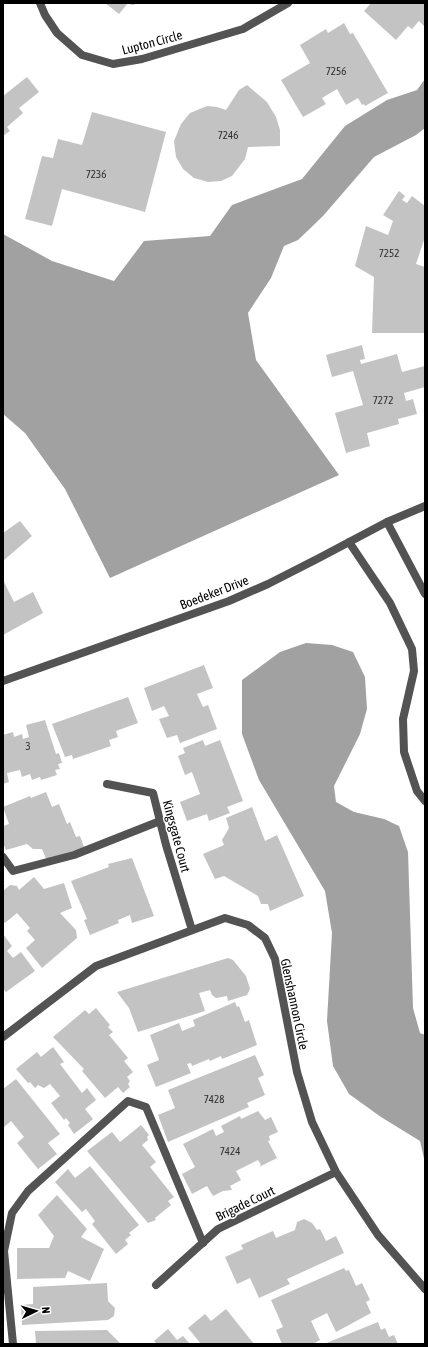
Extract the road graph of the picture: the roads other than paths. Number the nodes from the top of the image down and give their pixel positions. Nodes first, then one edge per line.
1 (40, 3) edge
2 (288, 3) edge
3 (425, 506) edge
4 (387, 522) junction
5 (349, 542) junction
6 (425, 594) edge
7 (3, 681) edge
8 (107, 784) dead end
9 (425, 802) edge
10 (160, 821) junction
11 (3, 857) edge
12 (192, 930) junction
13 (3, 1037) edge
14 (336, 1172) junction
15 (203, 1243) junction
16 (156, 1285) dead end
17 (425, 1290) edge
18 (13, 1344) edge

1 - 2 street, Lupton Circle
3 - 4 street, Boedeker Drive
4 - 5 street, Boedeker Drive
4 - 6 street
5 - 7 street, Boedeker Drive
5 - 9 street
8 - 10 street, Kingsgate Court
10 - 11 street
10 - 12 street, Kingsgate Court
12 - 13 street, Glenshannon Circle
12 - 14 street, Glenshannon Circle
14 - 15 street, Brigade Court
14 - 17 street, Glenshannon Circle
15 - 16 street, Brigade Court
15 - 18 street

